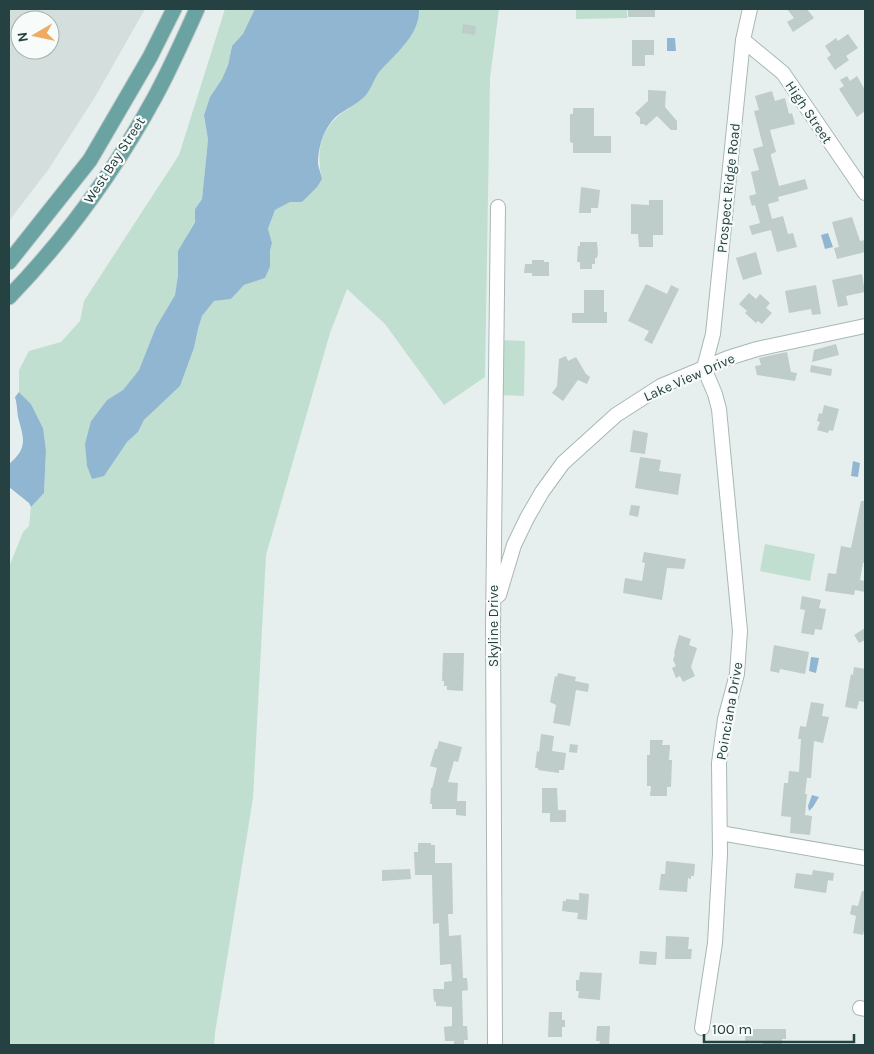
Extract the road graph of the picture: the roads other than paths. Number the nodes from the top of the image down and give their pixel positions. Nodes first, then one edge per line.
1 (174, 9) edge
2 (197, 9) edge
3 (750, 9) edge
4 (743, 40) junction
5 (865, 193) edge
6 (498, 207) dead end
7 (9, 262) edge
8 (9, 297) edge
9 (865, 326) edge
10 (704, 368) junction
11 (492, 627) junction
12 (720, 833) junction
13 (865, 858) edge
14 (702, 1028) dead end
15 (495, 1045) edge

1 - 7 main road, West Bay Street
2 - 8 main road, West Bay Street
3 - 4 street, Prospect Ridge Road
4 - 5 street, High Street
4 - 10 street, Prospect Ridge Road
6 - 11 street, Skyline Drive
9 - 10 street, Lake View Drive
10 - 11 street, Lake View Drive
10 - 12 street, Poinciana Drive
11 - 15 street, Skyline Drive
12 - 13 street
12 - 14 street, Poinciana Drive

